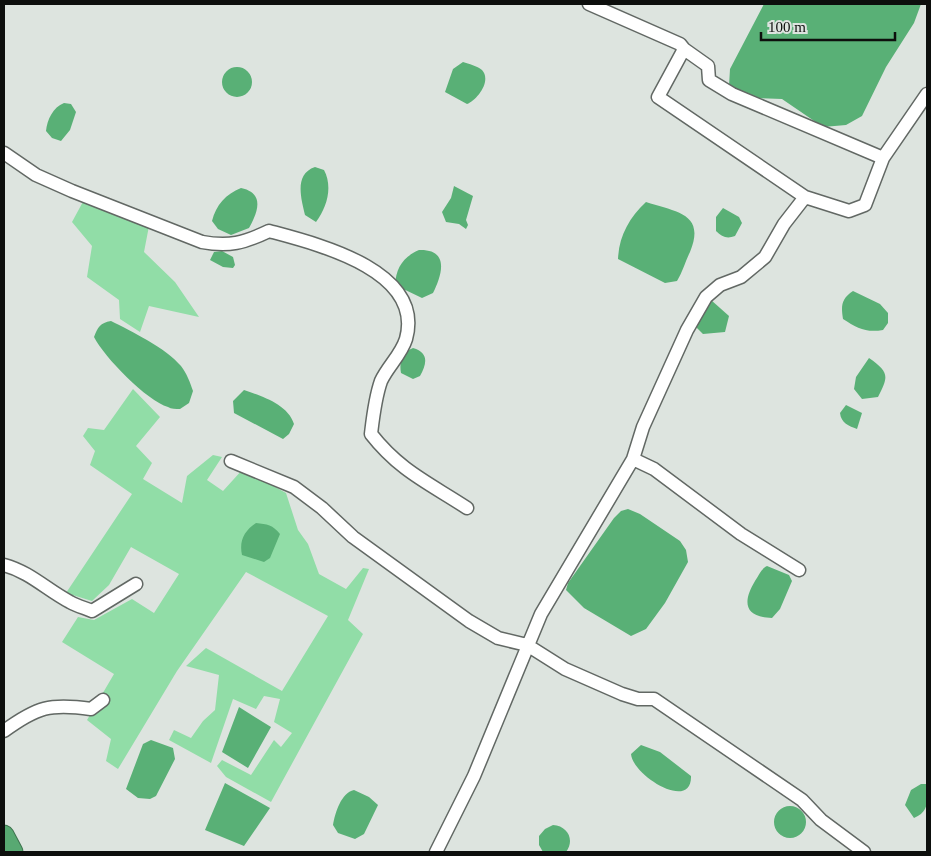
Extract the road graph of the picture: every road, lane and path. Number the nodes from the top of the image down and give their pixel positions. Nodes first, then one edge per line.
1 (589, 4) edge
2 (684, 49) junction
3 (927, 94) edge
4 (4, 153) edge
5 (883, 158) junction
6 (805, 197) junction
7 (632, 459) junction
8 (231, 461) dead end
9 (467, 508) dead end
10 (4, 565) edge
11 (799, 570) dead end
12 (136, 584) dead end
13 (527, 645) junction
14 (103, 700) dead end
15 (4, 731) edge
16 (4, 835) edge
17 (13, 852) edge
18 (436, 852) edge
19 (864, 852) edge

1 - 2 street
2 - 5 street
2 - 6 street
3 - 5 street
4 - 9 street
5 - 6 street
6 - 7 street
7 - 11 street
7 - 13 street
8 - 13 street
10 - 12 street
13 - 18 street
13 - 19 street
14 - 15 street
16 - 17 highway

